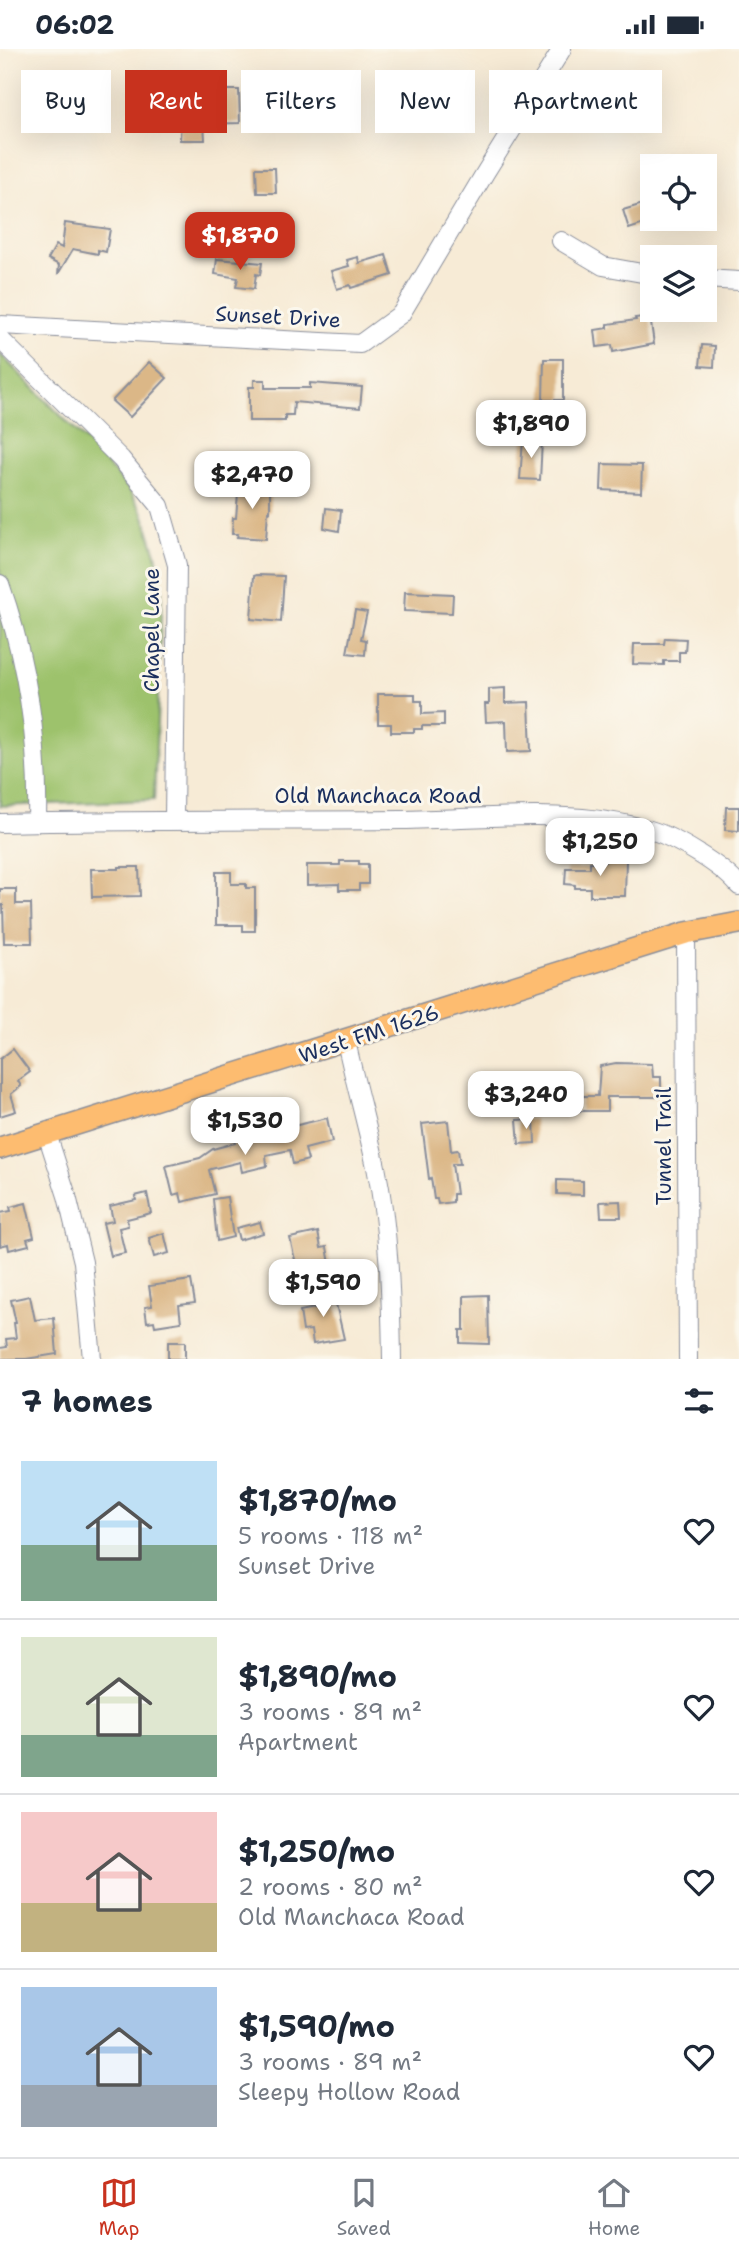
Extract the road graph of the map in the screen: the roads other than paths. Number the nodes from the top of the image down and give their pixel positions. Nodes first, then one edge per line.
1 (562, 49) edge
2 (561, 241) dead end
3 (640, 273) edge
4 (717, 280) edge
5 (739, 281) edge
6 (0, 325) edge
7 (0, 338) edge
8 (0, 584) edge
9 (174, 820) junction
10 (37, 822) junction
11 (0, 823) edge
12 (739, 886) edge
13 (739, 923) edge
14 (686, 933) junction
15 (346, 1041) junction
16 (47, 1134) junction
17 (0, 1148) edge
18 (92, 1359) edge
19 (392, 1359) edge
20 (688, 1359) edge

1 - 6 street, Sunset Drive
2 - 3 street
4 - 5 street
7 - 9 street, Chapel Lane
8 - 10 street
9 - 10 street, Old Manchaca Road
9 - 12 street, Old Manchaca Road
10 - 11 street, Old Manchaca Road
13 - 14 main road, West FM 1626
14 - 15 main road, West FM 1626
14 - 20 street, Tunnel Trail
15 - 16 main road, West FM 1626
15 - 19 street
16 - 17 main road, West FM 1626
16 - 18 street

